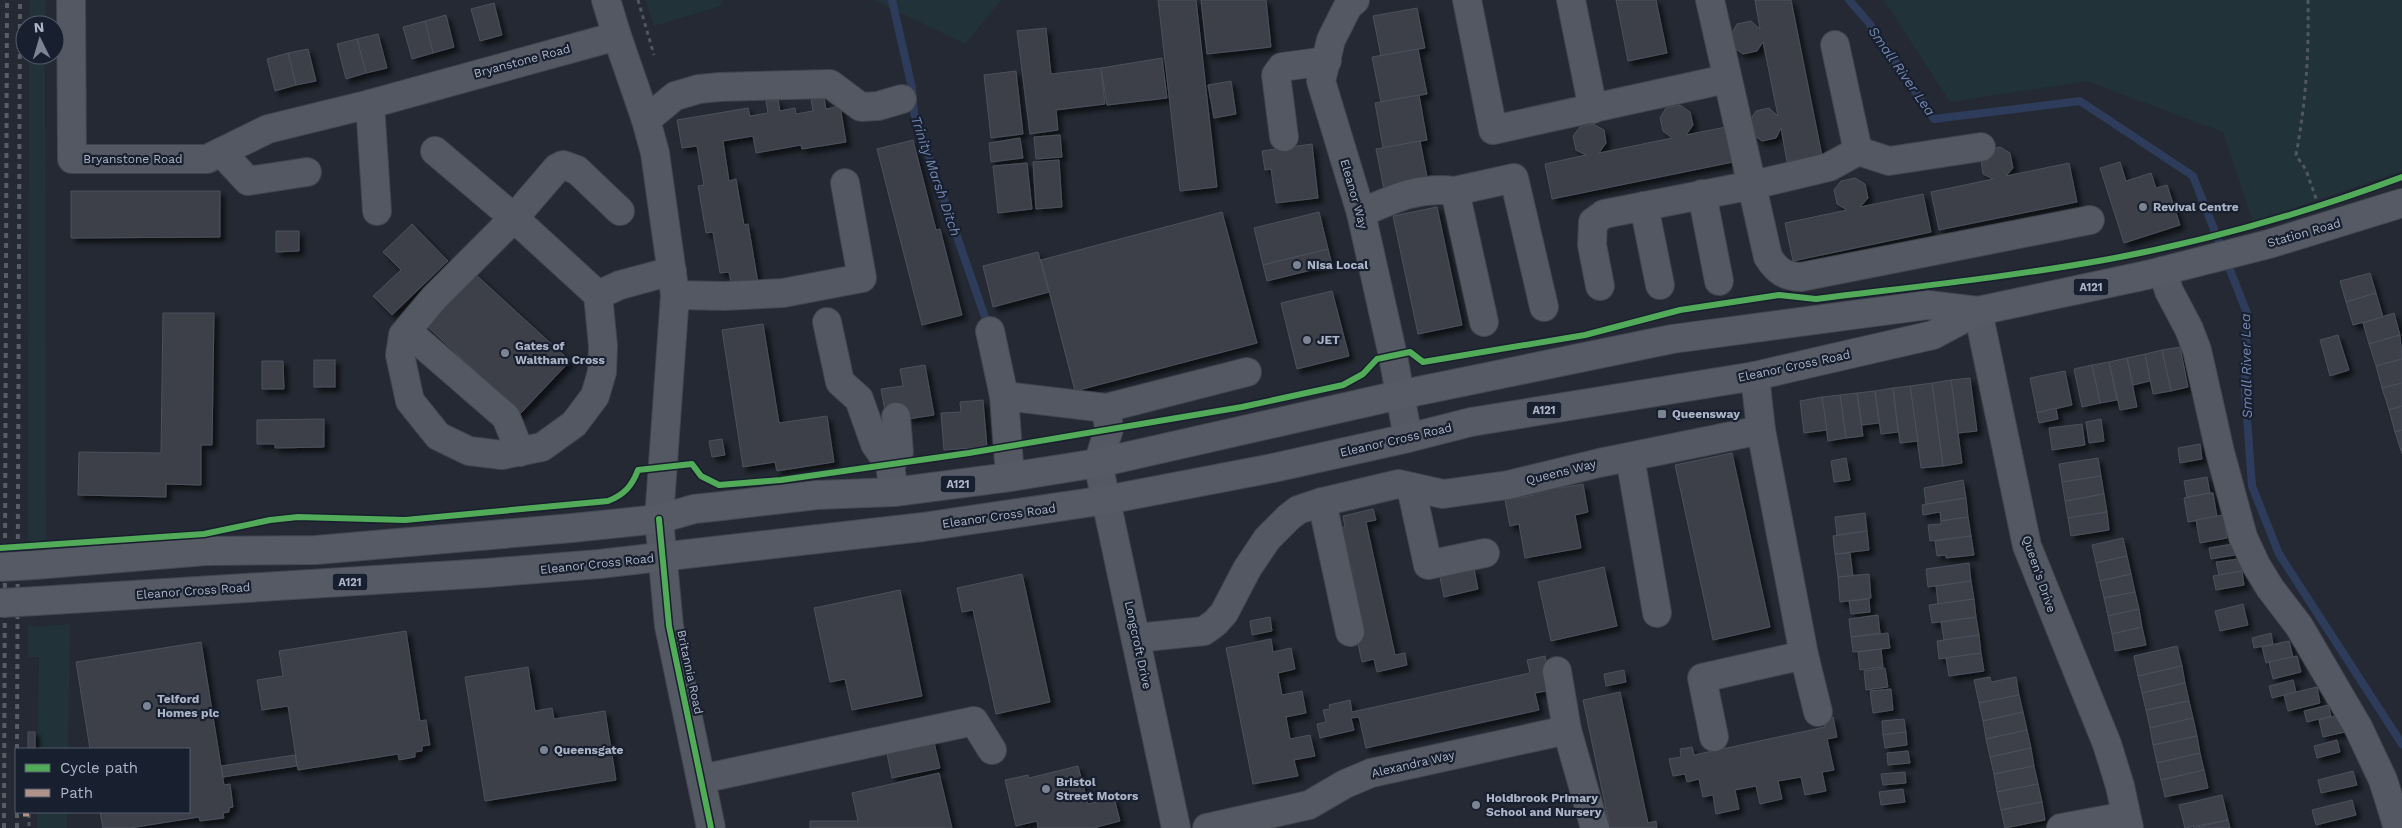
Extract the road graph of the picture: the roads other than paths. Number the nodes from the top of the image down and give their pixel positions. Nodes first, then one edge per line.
1 (71, 0) edge
2 (606, 0) edge
3 (1467, 0) edge
4 (1571, 0) edge
5 (1710, 0) edge
6 (1346, 2) edge
7 (617, 36) junction
8 (1836, 45) dead end
9 (1328, 61) junction
10 (1726, 79) junction
11 (902, 99) dead end
12 (370, 104) junction
13 (1593, 109) junction
14 (646, 120) junction
15 (1284, 137) dead end
16 (1981, 147) dead end
17 (435, 151) dead end
18 (1858, 151) junction
19 (221, 152) junction
20 (307, 172) dead end
21 (845, 183) dead end
22 (1753, 185) junction
23 (1455, 191) junction
24 (1702, 194) junction
25 (1644, 206) junction
26 (2401, 207) edge
27 (377, 211) dead end
28 (620, 211) dead end
29 (1361, 214) junction
30 (514, 218) junction
31 (2090, 220) dead end
32 (2204, 260) joint
33 (2163, 271) junction
34 (1719, 281) dead end
35 (674, 283) junction
36 (1660, 285) dead end
37 (1600, 286) dead end
38 (598, 295) junction
39 (1544, 307) dead end
40 (1978, 311) junction
41 (827, 322) dead end
42 (1484, 322) dead end
43 (407, 331) junction
44 (990, 331) dead end
45 (1247, 372) dead end
46 (1755, 376) junction
47 (1398, 395) junction
48 (1004, 396) junction
49 (1106, 408) junction
50 (896, 416) dead end
51 (1761, 430) junction
52 (1408, 438) junction
53 (520, 452) junction
54 (1630, 457) junction
55 (1098, 463) junction
56 (890, 465) junction
57 (1010, 477) junction
58 (1410, 487) junction
59 (894, 492) junction
60 (1106, 500) junction
61 (1322, 502) junction
62 (659, 519) junction
63 (1486, 553) dead end
64 (662, 557) junction
65 (0, 567) edge
66 (0, 603) edge
67 (1657, 613) dead end
68 (1350, 632) dead end
69 (1137, 638) junction
70 (1804, 655) junction
71 (1557, 671) dead end
72 (1818, 712) dead end
73 (1567, 730) junction
74 (1714, 737) dead end
75 (992, 750) dead end
76 (701, 779) junction
77 (2127, 822) edge
78 (711, 828) edge
79 (1176, 828) edge
80 (1207, 828) edge
81 (1595, 828) edge
82 (2061, 828) edge
83 (2398, 828) edge

1 - 19 street, Bryanstone Road
2 - 7 street
3 - 13 street
4 - 13 street
5 - 10 street
6 - 9 street, Eleanor Way
7 - 12 street, Bryanstone Road
7 - 14 street
8 - 18 street
9 - 15 street
9 - 29 street, Eleanor Way
10 - 13 street
10 - 22 street
11 - 14 street
12 - 19 street, Bryanstone Road
12 - 27 street
14 - 35 street
16 - 18 street
17 - 30 street
18 - 22 street
19 - 20 street
21 - 35 street
22 - 24 street
22 - 31 street
23 - 29 street
23 - 39 street
23 - 42 street
24 - 25 street
24 - 34 street
25 - 36 street
25 - 37 street
26 - 32 main road, Station Road / A121
28 - 30 street
29 - 47 street, Eleanor Way
30 - 38 street
30 - 43 street
32 - 33 main road, Eleanor Cross Road / A121
33 - 40 main road, Eleanor Cross Road / A121
33 - 83 street
35 - 38 street
35 - 62 street
38 - 53 street
40 - 46 main road, Eleanor Cross Road / A121
40 - 47 main road, Eleanor Cross Road / A121
40 - 77 street, Queen's Drive
41 - 56 street
43 - 53 street
43 - 53 street
44 - 48 street
45 - 49 street
46 - 51 street
46 - 52 main road, Eleanor Cross Road / A121
47 - 52 street, Eleanor Way
47 - 55 main road, Eleanor Cross Road / A121
48 - 49 street
48 - 57 street
49 - 55 street
50 - 56 street
51 - 54 street, Queens Way
51 - 70 street
52 - 60 main road, Eleanor Cross Road / A121
54 - 58 street, Queens Way
54 - 67 street
55 - 57 main road, Eleanor Cross Road / A121
55 - 60 street, Longcroft Drive
56 - 59 street
57 - 59 main road, Eleanor Cross Road / A121
58 - 61 street, Queens Way
58 - 63 street
59 - 62 main road, Eleanor Cross Road / A121
60 - 64 main road, Eleanor Cross Road / A121
60 - 69 street, Longcroft Drive
61 - 68 street
61 - 69 street, Queens Way
62 - 64 street, Britannia Road
62 - 65 main road, Eleanor Cross Road / A121, bridge
64 - 66 main road, Eleanor Cross Road / A121, bridge
64 - 76 street, Britannia Road
69 - 79 street, Longcroft Drive
70 - 72 street
70 - 74 street
71 - 73 street
73 - 80 street, Alexandra Way
73 - 81 street
75 - 76 street
76 - 78 street, Britannia Road
77 - 82 street

